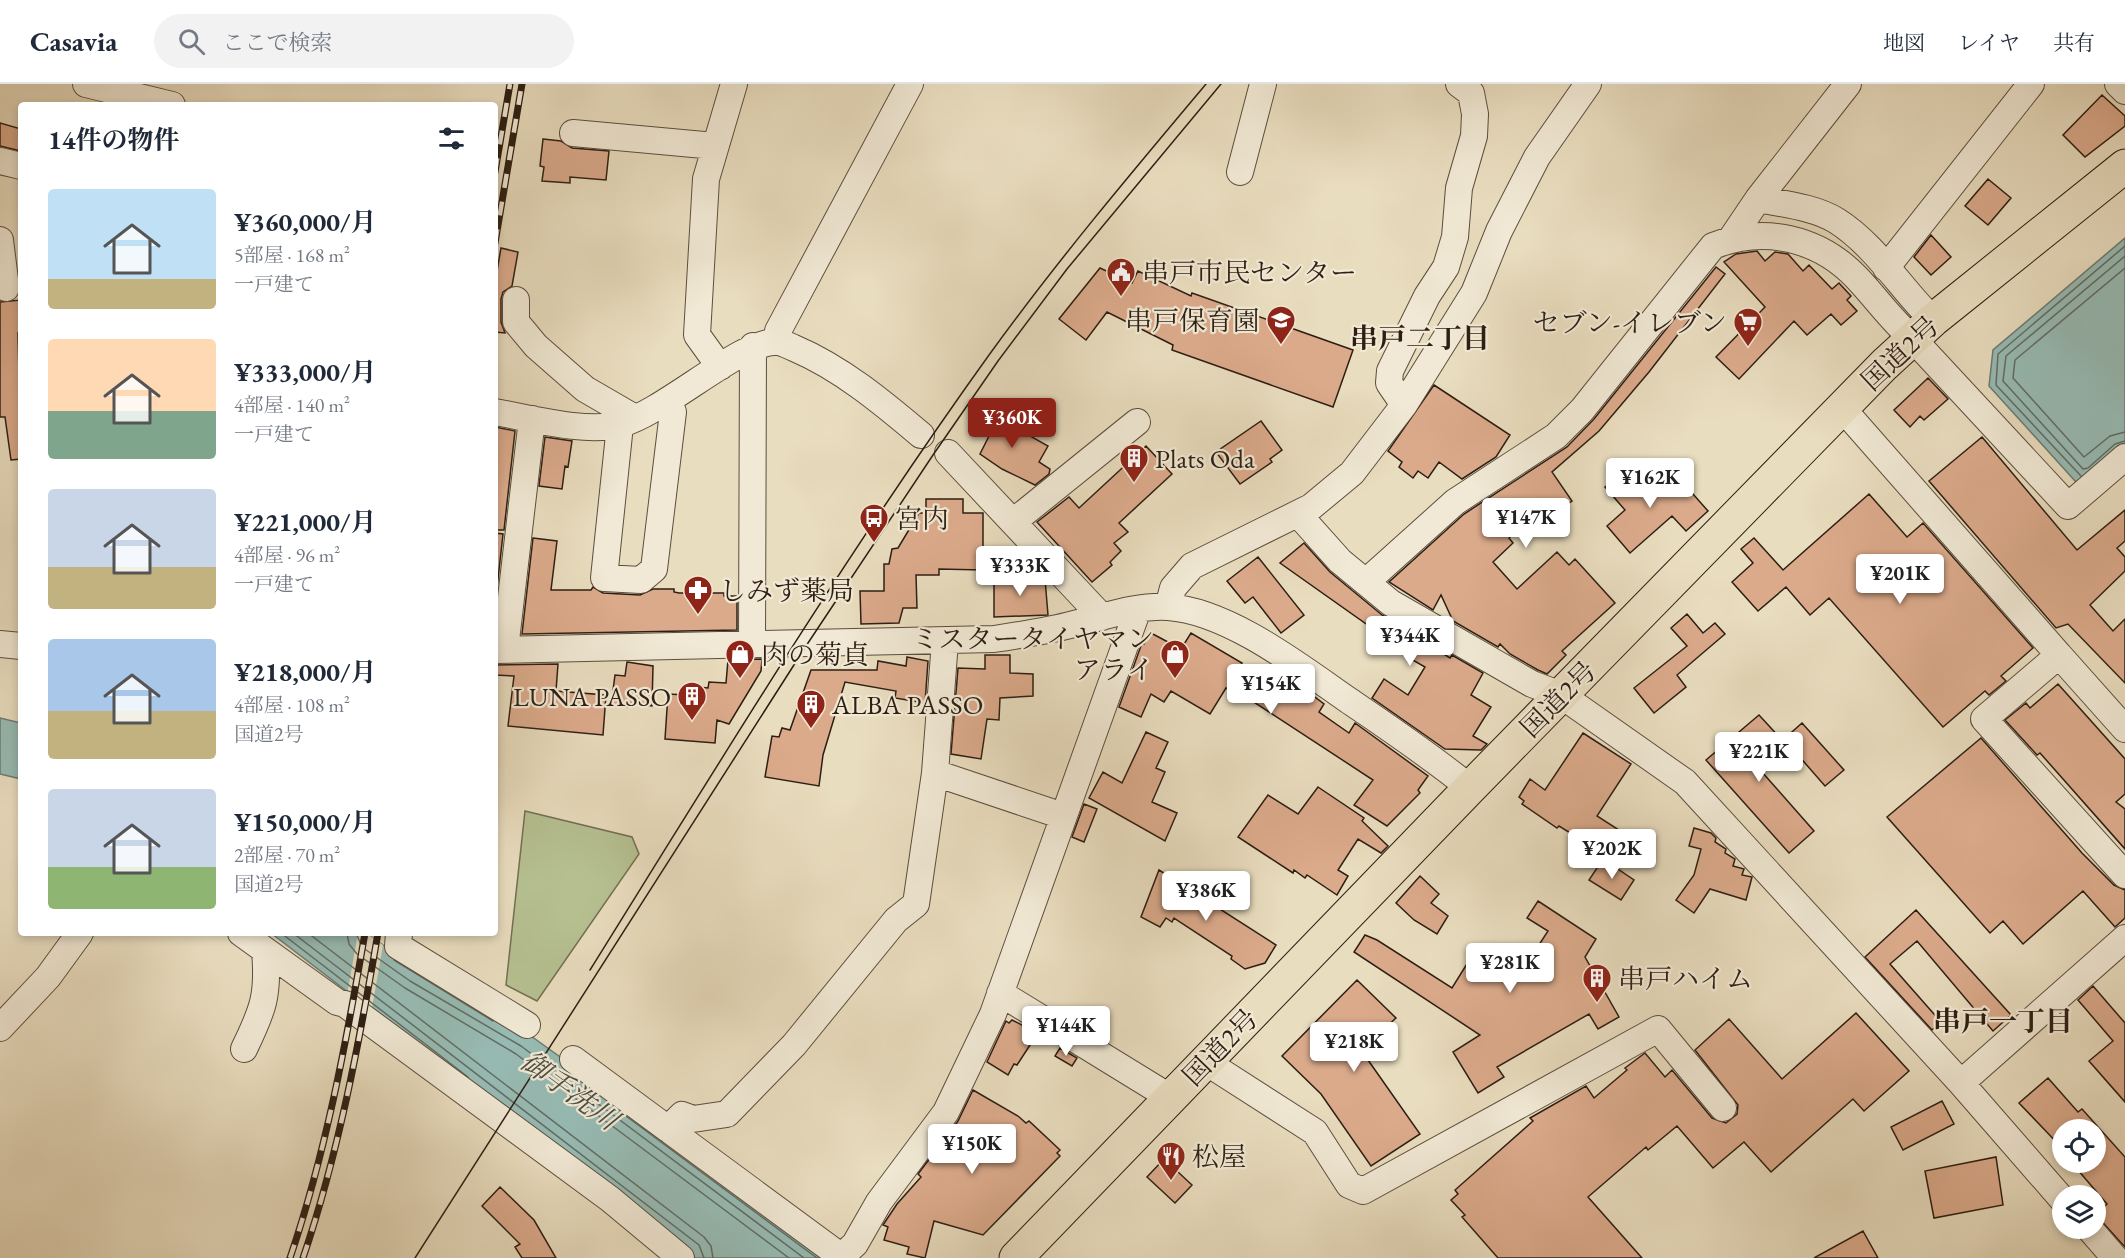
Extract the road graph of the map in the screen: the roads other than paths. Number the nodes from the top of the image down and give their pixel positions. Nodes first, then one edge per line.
1 (86, 84) edge
2 (734, 84) edge
3 (910, 84) edge
4 (1263, 84) edge
5 (1460, 84) edge
6 (1588, 84) edge
7 (1848, 84) edge
8 (2031, 84) edge
9 (2118, 84) edge
10 (2125, 91) edge
11 (161, 96) edge
12 (573, 133) dead end
13 (715, 146) junction
14 (0, 162) edge
15 (18, 165) edge
16 (2125, 166) edge
17 (1240, 172) dead end
18 (1758, 199) junction
19 (1731, 239) junction
20 (0, 240) edge
21 (1886, 268) junction
22 (9, 288) edge
23 (516, 300) dead end
24 (1923, 329) junction
25 (765, 344) junction
26 (720, 367) junction
27 (668, 401) junction
28 (1404, 405) junction
29 (1842, 408) junction
30 (498, 413) edge
31 (532, 419) junction
32 (628, 421) junction
33 (1137, 422) dead end
34 (921, 435) dead end
35 (948, 453) dead end
36 (2125, 457) edge
37 (1298, 514) junction
38 (1012, 522) junction
39 (1366, 582) junction
40 (1168, 607) junction
41 (1138, 609) junction
42 (1102, 617) junction
43 (945, 641) junction
44 (0, 644) edge
45 (752, 644) junction
46 (18, 646) edge
47 (500, 650) edge
48 (2059, 655) junction
49 (1562, 695) junction
50 (2125, 729) edge
51 (935, 773) junction
52 (1470, 788) junction
53 (1063, 816) junction
54 (2125, 875) edge
55 (78, 936) edge
56 (245, 936) edge
57 (399, 936) edge
58 (2125, 938) edge
59 (265, 951) junction
60 (1000, 993) junction
61 (527, 1025) dead end
62 (0, 1028) edge
63 (244, 1049) dead end
64 (573, 1059) dead end
65 (1206, 1062) junction
66 (1961, 1083) junction
67 (1171, 1098) junction
68 (1723, 1108) dead end
69 (668, 1130) junction
70 (2052, 1188) edge
71 (2099, 1239) edge
72 (842, 1257) edge
73 (681, 1258) edge
74 (1016, 1258) edge
75 (2115, 1258) edge

1 - 11 street
2 - 13 street
3 - 25 street
4 - 17 street
5 - 28 street
6 - 28 street
7 - 18 street
8 - 21 street
9 - 10 street
12 - 13 street
13 - 26 street
14 - 15 street
16 - 24 highway, 国道2号
18 - 19 street
18 - 21 street
19 - 24 street
19 - 39 street
20 - 22 street
21 - 24 street
23 - 32 street
24 - 29 highway, 国道2号
24 - 36 street
25 - 26 street
25 - 34 street
25 - 45 street
26 - 27 street
27 - 32 street
27 - 32 street
28 - 37 street
29 - 48 street
29 - 49 highway, 国道2号
30 - 31 street
31 - 32 street
31 - 47 street
33 - 38 street
35 - 38 street
37 - 39 street
37 - 40 street
38 - 42 street
39 - 49 street
40 - 41 street
40 - 52 street
41 - 42 street
41 - 53 street
42 - 43 street
43 - 45 street
43 - 51 street
44 - 46 street
45 - 47 street
48 - 50 street
48 - 54 street
49 - 52 highway, 国道2号
49 - 66 street
51 - 53 street
51 - 69 street
52 - 65 highway, 国道2号
53 - 60 street
55 - 62 street
56 - 59 street
57 - 61 street
58 - 66 street
59 - 63 street
59 - 73 street
60 - 67 street
60 - 72 street
64 - 69 street
65 - 67 highway, 国道2号
65 - 68 street
66 - 70 street
67 - 74 highway, 国道2号
69 - 72 street
71 - 75 street

